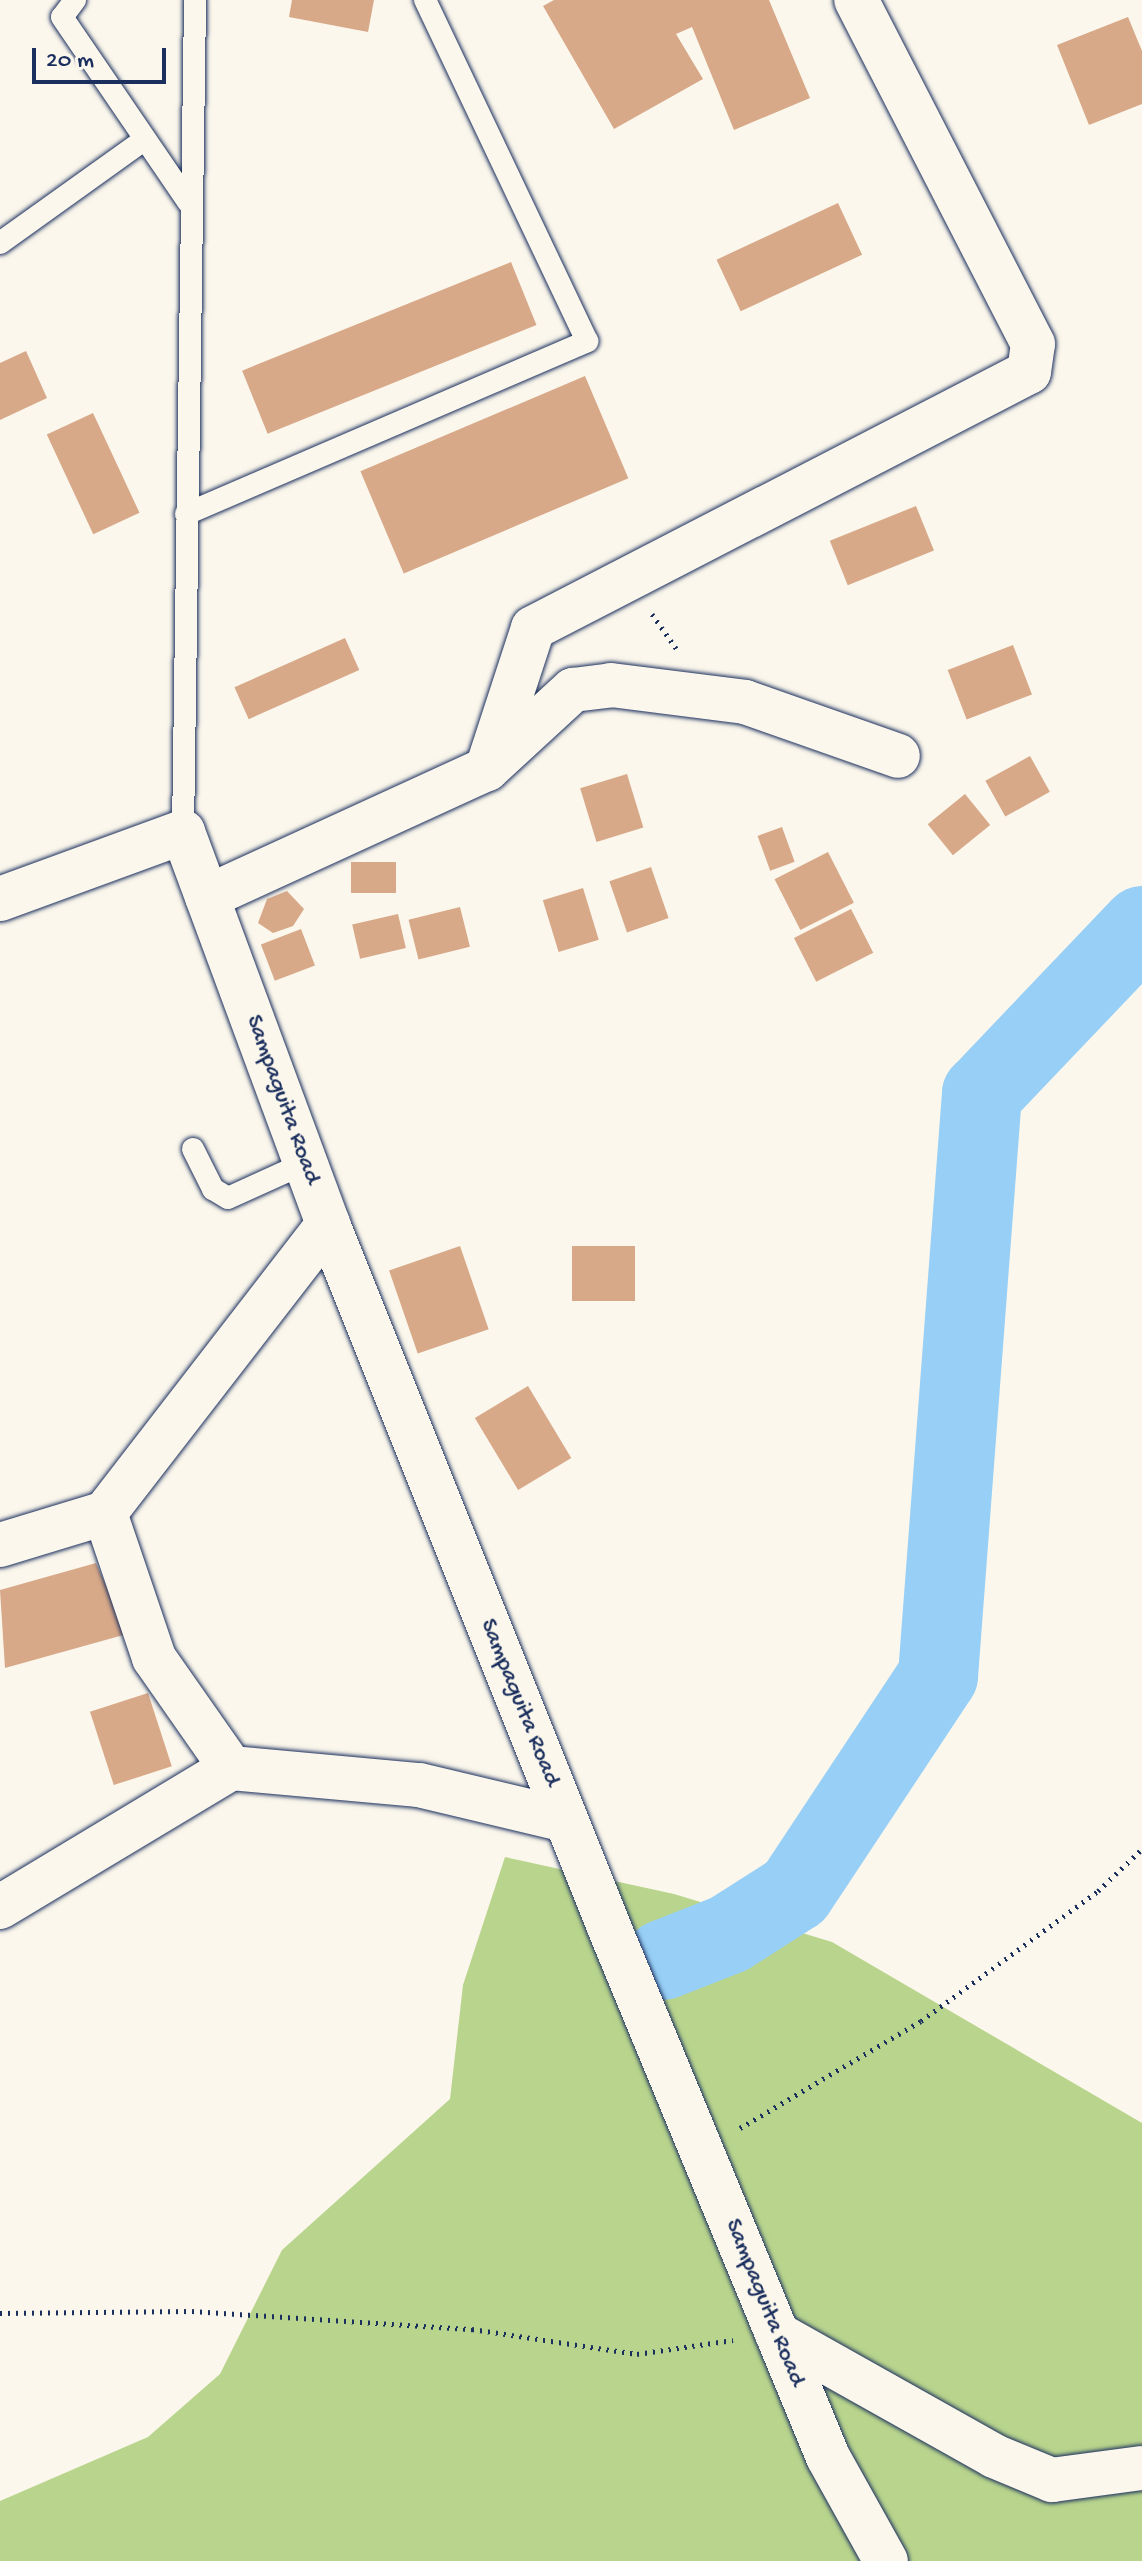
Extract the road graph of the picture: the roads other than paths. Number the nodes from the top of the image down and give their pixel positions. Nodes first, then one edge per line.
1 (75, 0) edge
2 (195, 0) edge
3 (425, 0) edge
4 (856, 0) edge
5 (145, 139) junction
6 (188, 202) junction
7 (0, 243) edge
8 (186, 514) junction
9 (898, 756) dead end
10 (487, 769) junction
11 (183, 832) junction
12 (207, 897) junction
13 (0, 899) edge
14 (193, 1149) dead end
15 (305, 1163) junction
16 (328, 1224) junction
17 (105, 1513) junction
18 (0, 1545) edge
19 (231, 1768) junction
20 (566, 1820) junction
21 (0, 1907) edge
22 (777, 2334) junction
23 (1142, 2468) edge
24 (886, 2561) edge

1 - 5 lane
2 - 6 lane
3 - 8 lane
4 - 10 street
5 - 6 lane
5 - 7 lane
6 - 8 lane
8 - 11 lane
9 - 10 street
10 - 12 street
11 - 12 street, Sampaguita Road
11 - 13 street
12 - 15 street, Sampaguita Road
14 - 15 lane
15 - 16 street, Sampaguita Road
16 - 17 street
16 - 20 street, Sampaguita Road
17 - 18 street
17 - 19 street
19 - 20 street
19 - 21 street
20 - 22 street, Sampaguita Road
22 - 23 street
22 - 24 street, Sampaguita Road

